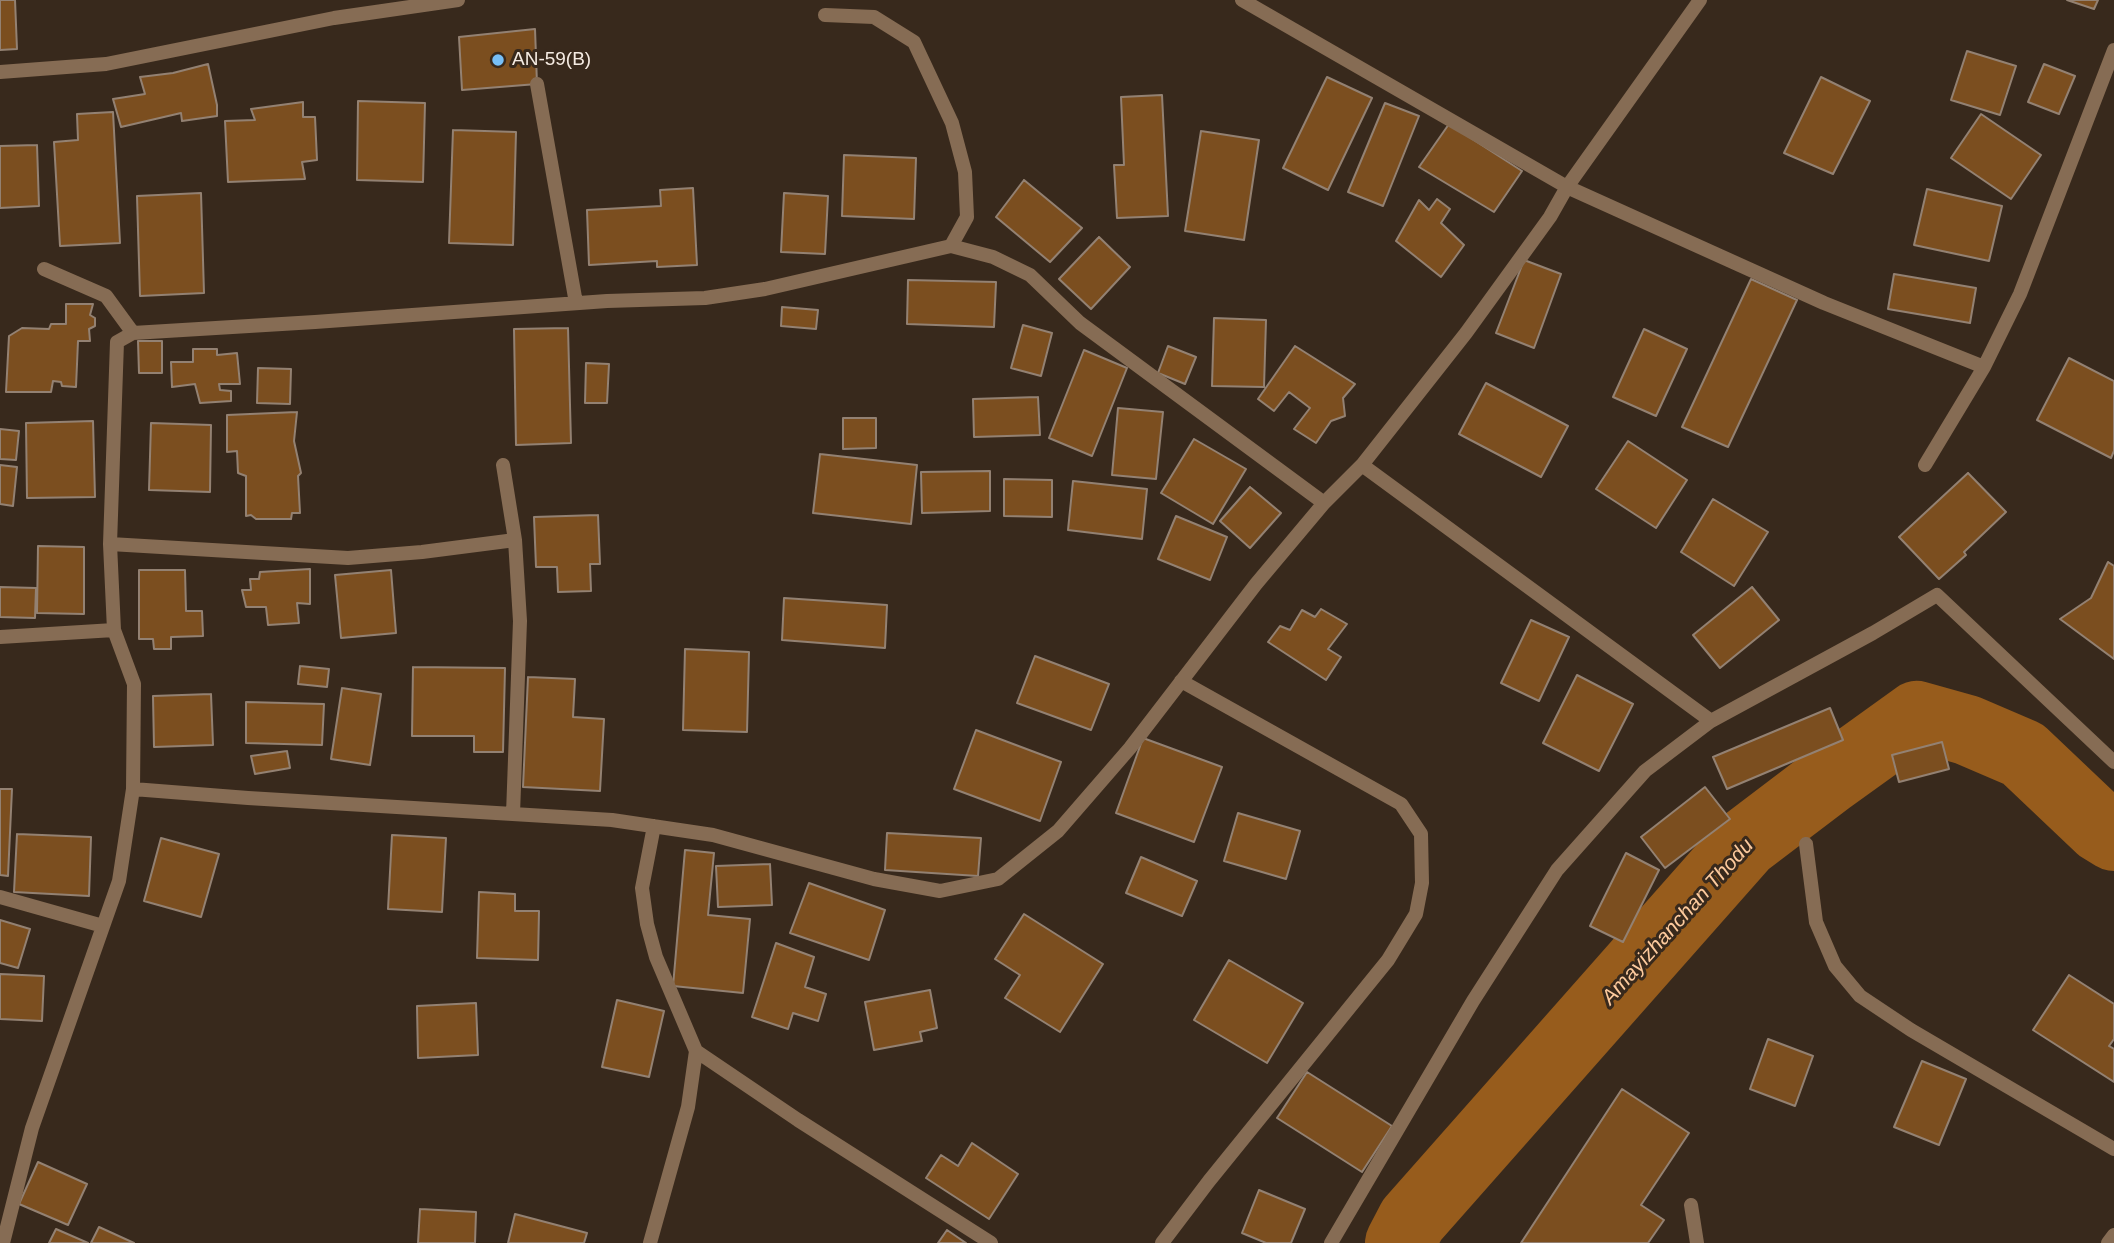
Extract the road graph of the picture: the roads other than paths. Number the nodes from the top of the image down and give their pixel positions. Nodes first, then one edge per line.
1 (458, 0) edge
2 (1242, 0) edge
3 (1700, 0) edge
4 (393, 4) edge
5 (825, 15) dead end
6 (2114, 50) edge
7 (0, 72) edge
8 (537, 84) dead end
9 (1567, 187) junction
10 (951, 247) junction
11 (44, 268) dead end
12 (576, 303) junction
13 (133, 333) junction
14 (1984, 367) junction
15 (503, 465) dead end
16 (1925, 465) dead end
17 (1362, 466) junction
18 (1324, 503) junction
19 (515, 540) junction
20 (110, 544) junction
21 (114, 630) junction
22 (0, 637) edge
23 (1181, 681) junction
24 (1711, 721) junction
25 (2114, 762) edge
26 (133, 789) junction
27 (513, 814) junction
28 (654, 826) junction
29 (1806, 844) dead end
30 (0, 897) edge
31 (103, 926) junction
32 (696, 1051) junction
33 (2114, 1149) edge
34 (1691, 1205) dead end
35 (2114, 1235) edge
36 (2, 1241) edge
37 (650, 1243) edge
38 (991, 1243) edge
39 (1162, 1243) edge
40 (1331, 1243) edge
41 (1698, 1243) edge
42 (2108, 1243) edge

1 - 4 street
2 - 9 street
3 - 9 street
4 - 7 street
5 - 10 street
6 - 14 street
8 - 12 street
9 - 14 street
9 - 17 street
10 - 12 street
10 - 18 street
11 - 13 street
12 - 13 street
13 - 20 street
14 - 16 street
15 - 19 street
17 - 18 street
17 - 24 street
18 - 23 street
19 - 20 street
19 - 27 street
20 - 21 street
21 - 22 street
21 - 26 street
23 - 28 street
23 - 39 street
24 - 25 street
24 - 40 street
26 - 27 street
26 - 31 street
27 - 28 street
28 - 32 street
29 - 33 street
30 - 31 street
31 - 36 street
32 - 37 street
32 - 38 street
34 - 41 street
35 - 42 street

